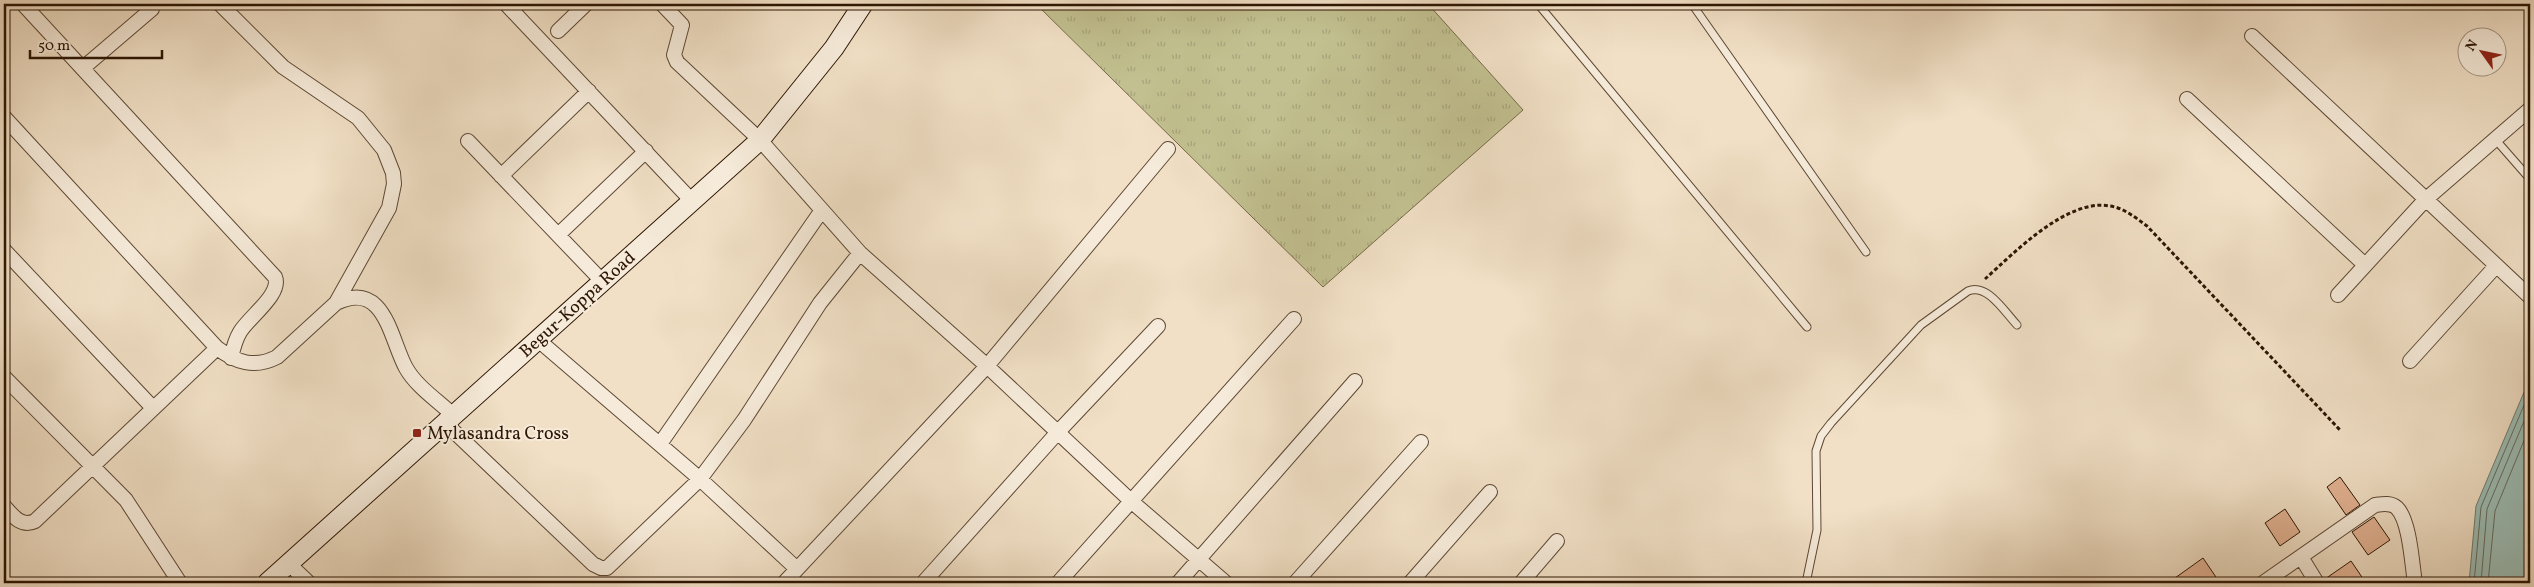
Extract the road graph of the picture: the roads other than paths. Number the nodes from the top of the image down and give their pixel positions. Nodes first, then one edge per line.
1 (23, 4) edge
2 (220, 4) edge
3 (506, 4) edge
4 (586, 4) edge
5 (662, 4) edge
6 (863, 4) edge
7 (1538, 4) edge
8 (1692, 4) edge
9 (152, 9) dead end
10 (558, 31) dead end
11 (2252, 36) dead end
12 (83, 68) junction
13 (589, 91) junction
14 (2187, 99) dead end
15 (2530, 109) edge
16 (4, 117) edge
17 (2495, 139) junction
18 (760, 140) junction
19 (468, 141) dead end
20 (1168, 149) dead end
21 (646, 152) junction
22 (501, 176) junction
23 (2530, 179) edge
24 (2424, 200) junction
25 (692, 201) junction
26 (822, 210) junction
27 (558, 235) junction
28 (4, 250) edge
29 (1866, 252) dead end
30 (860, 253) junction
31 (2365, 265) junction
32 (2496, 266) junction
33 (602, 281) junction
34 (2338, 295) dead end
35 (2530, 297) edge
36 (336, 303) junction
37 (1294, 319) dead end
38 (2017, 324) dead end
39 (1158, 326) dead end
40 (1807, 327) dead end
41 (537, 339) junction
42 (217, 348) junction
43 (231, 358) junction
44 (2410, 360) dead end
45 (986, 366) junction
46 (4, 377) edge
47 (1355, 381) dead end
48 (153, 408) junction
49 (448, 418) junction
50 (1058, 432) junction
51 (1421, 442) dead end
52 (660, 444) junction
53 (92, 468) junction
54 (700, 479) junction
55 (1490, 492) dead end
56 (1131, 501) junction
57 (4, 506) edge
58 (1557, 541) dead end
59 (2301, 556) junction
60 (1199, 560) junction
61 (289, 564) junction
62 (797, 569) junction
63 (180, 583) edge
64 (267, 583) edge
65 (309, 583) edge
66 (784, 583) edge
67 (923, 583) edge
68 (1058, 583) edge
69 (1178, 583) edge
70 (1226, 583) edge
71 (1296, 583) edge
72 (1410, 583) edge
73 (1521, 583) edge
74 (1806, 583) edge
75 (2264, 583) edge
76 (2317, 583) edge
77 (2415, 583) edge

1 - 12 street
2 - 36 street
3 - 13 street
4 - 10 street
5 - 18 street
6 - 18 main road, Begur-Koppa Road
7 - 40 lane
8 - 29 lane
9 - 12 street
11 - 24 street
12 - 43 street
13 - 21 street
13 - 22 street
14 - 31 street
15 - 17 street
16 - 42 street
17 - 23 lane
17 - 24 street
18 - 25 main road, Begur-Koppa Road
18 - 26 street
19 - 22 street
20 - 45 street
21 - 25 street
21 - 27 street
22 - 27 street
24 - 31 street
24 - 32 street
25 - 33 main road, Begur-Koppa Road
26 - 30 street
26 - 52 street
27 - 33 street
28 - 48 street
30 - 45 street
30 - 54 street
31 - 34 street
32 - 35 street
32 - 44 street
33 - 41 main road, Begur-Koppa Road
36 - 43 street
36 - 49 street
37 - 56 street
38 - 74 lane
39 - 50 street
41 - 49 main road, Begur-Koppa Road
41 - 52 street
42 - 43 street
42 - 48 street
45 - 50 street
45 - 62 street
46 - 53 street
47 - 60 street
48 - 53 street
49 - 54 street
49 - 61 main road, Begur-Koppa Road
50 - 56 street
50 - 67 street
51 - 71 street
52 - 54 street
53 - 57 street
53 - 63 street
54 - 62 street
55 - 72 street
56 - 60 street
56 - 68 street
58 - 73 street
59 - 75 street
59 - 76 street
59 - 77 street
60 - 69 street
60 - 70 street
61 - 64 main road, Begur-Koppa Road
61 - 65 street
62 - 66 street

